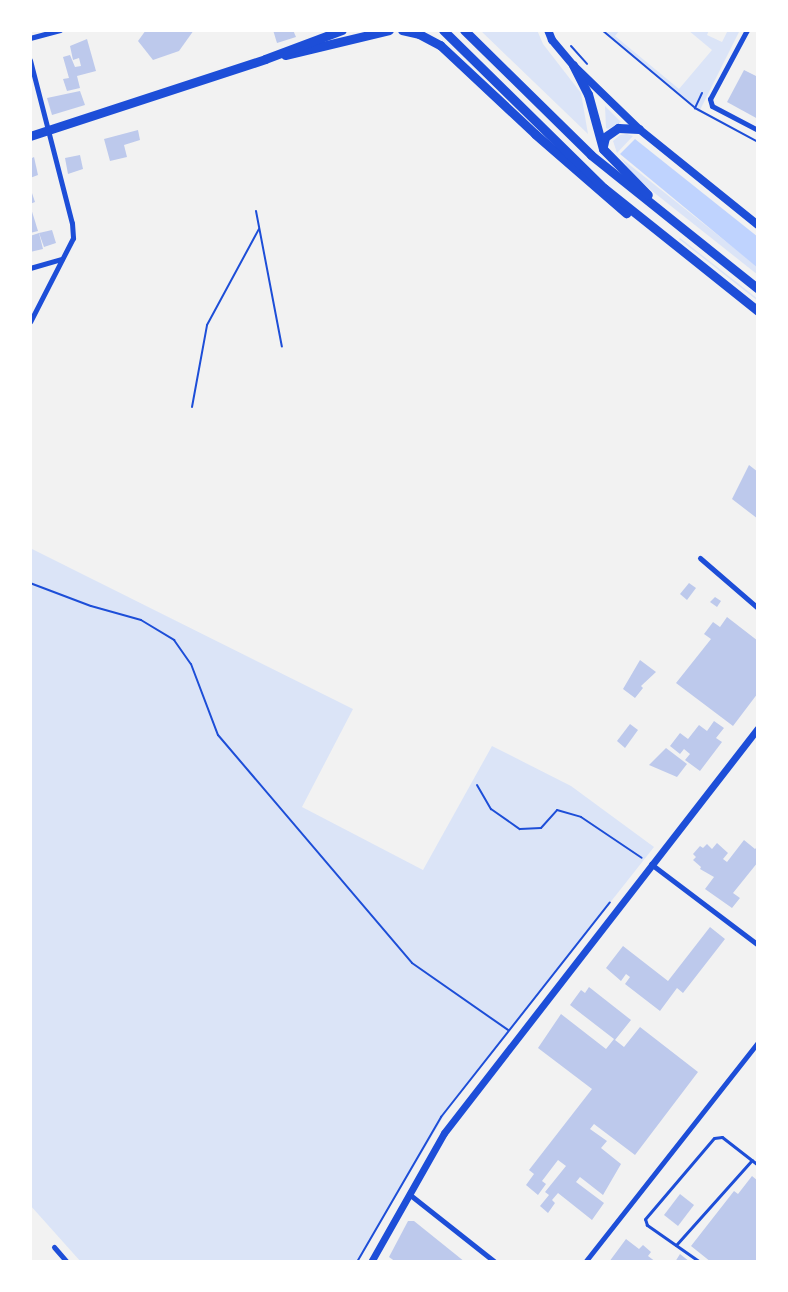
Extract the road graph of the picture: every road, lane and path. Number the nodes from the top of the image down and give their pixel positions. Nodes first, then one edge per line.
1 (60, 30) edge
2 (342, 30) edge
3 (389, 30) edge
4 (402, 30) edge
5 (443, 30) edge
6 (464, 30) edge
7 (548, 30) edge
8 (602, 30) edge
9 (747, 30) edge
10 (30, 38) edge
11 (571, 46) dead end
12 (265, 59) junction
13 (30, 60) edge
14 (573, 65) junction
15 (594, 72) dead end
16 (695, 108) dead end
17 (639, 129) junction
18 (758, 130) edge
19 (49, 131) junction
20 (30, 136) edge
21 (603, 148) junction
22 (255, 211) dead end
23 (668, 219) junction
24 (758, 225) edge
25 (259, 229) junction
26 (661, 236) junction
27 (62, 260) junction
28 (30, 268) edge
29 (758, 289) edge
30 (758, 311) edge
31 (30, 322) edge
32 (282, 347) dead end
33 (192, 407) dead end
34 (700, 558) dead end
35 (30, 583) edge
36 (758, 608) edge
37 (758, 728) edge
38 (477, 785) dead end
39 (642, 858) dead end
40 (651, 864) junction
41 (758, 945) edge
42 (508, 1030) dead end
43 (758, 1042) edge
44 (752, 1160) junction
45 (758, 1165) edge
46 (409, 1194) junction
47 (676, 1245) junction
48 (54, 1246) dead end
49 (375, 1260) edge
50 (67, 1262) edge
51 (495, 1262) edge
52 (585, 1262) edge
53 (700, 1262) edge

1 - 10 street
2 - 12 main road
3 - 12 main road
4 - 26 main road
5 - 26 main road
6 - 23 main road
7 - 14 main road
8 - 16 path
9 - 18 street
11 - 15 path
12 - 19 main road
13 - 19 street
14 - 17 main road
14 - 21 main road
17 - 21 main road
17 - 24 main road
19 - 20 main road
19 - 27 street
21 - 23 main road
22 - 25 path
23 - 29 main road
25 - 32 path
25 - 33 path
26 - 30 main road
27 - 28 street
27 - 31 street
34 - 36 street
35 - 42 path
37 - 40 street
38 - 39 path
40 - 41 street
40 - 46 street
43 - 52 street
44 - 45 lane
44 - 47 lane
44 - 47 lane
46 - 49 street
46 - 51 street
47 - 53 lane
48 - 50 street

